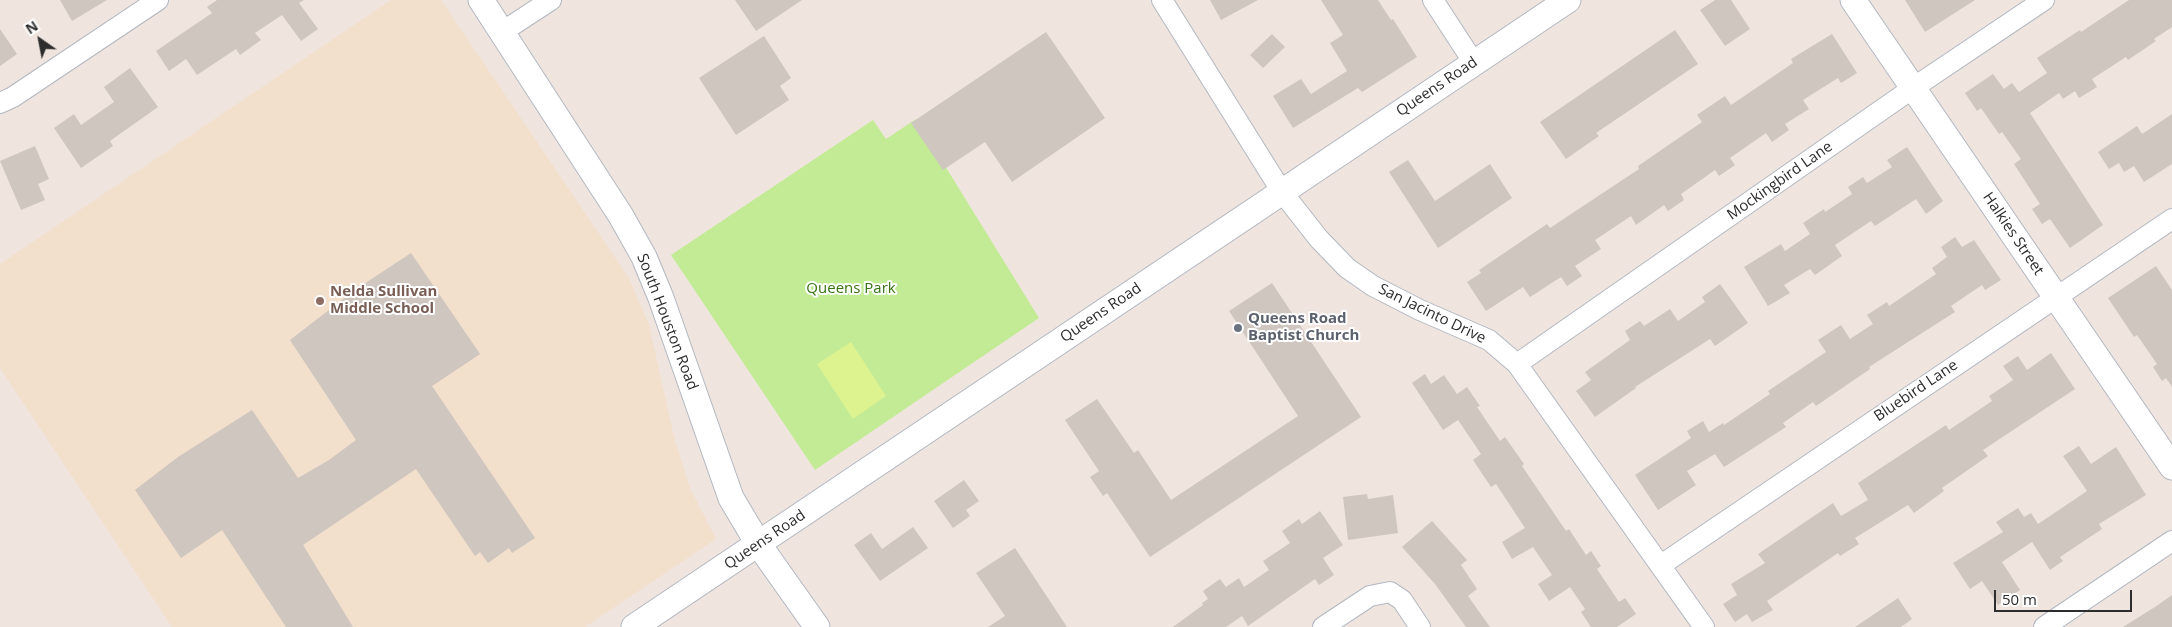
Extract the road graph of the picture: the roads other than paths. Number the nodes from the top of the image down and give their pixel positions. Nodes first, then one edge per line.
1 (158, 0) edge
2 (481, 0) edge
3 (551, 0) edge
4 (1162, 0) edge
5 (1433, 0) edge
6 (1568, 0) edge
7 (1854, 0) edge
8 (2044, 0) edge
9 (502, 32) junction
10 (1474, 63) junction
11 (1913, 88) junction
12 (0, 103) edge
13 (1282, 192) junction
14 (2172, 219) edge
15 (2056, 297) junction
16 (1517, 364) junction
17 (2172, 467) edge
18 (2172, 541) edge
19 (759, 545) junction
20 (1661, 565) junction
21 (634, 627) edge
22 (817, 627) edge
23 (1323, 627) edge
24 (1420, 627) edge
25 (1704, 627) edge
26 (2044, 627) edge

1 - 12 street
2 - 9 street, South Houston Road
3 - 9 street
4 - 13 street, San Jacinto Drive
5 - 10 street
6 - 10 street, Queens Road
7 - 11 street, Halkies Street
8 - 11 street, Mockingbird Lane
9 - 19 street, South Houston Road
10 - 13 street, Queens Road
11 - 15 street, Halkies Street
11 - 16 street, Mockingbird Lane
13 - 16 street, San Jacinto Drive
13 - 19 street, Queens Road
14 - 15 street, Bluebird Lane
15 - 17 street, Halkies Street
15 - 20 street, Bluebird Lane
16 - 20 street, San Jacinto Drive
18 - 26 street
19 - 21 street, Queens Road
19 - 22 street, South Houston Road
20 - 25 street, San Jacinto Drive
23 - 24 street

